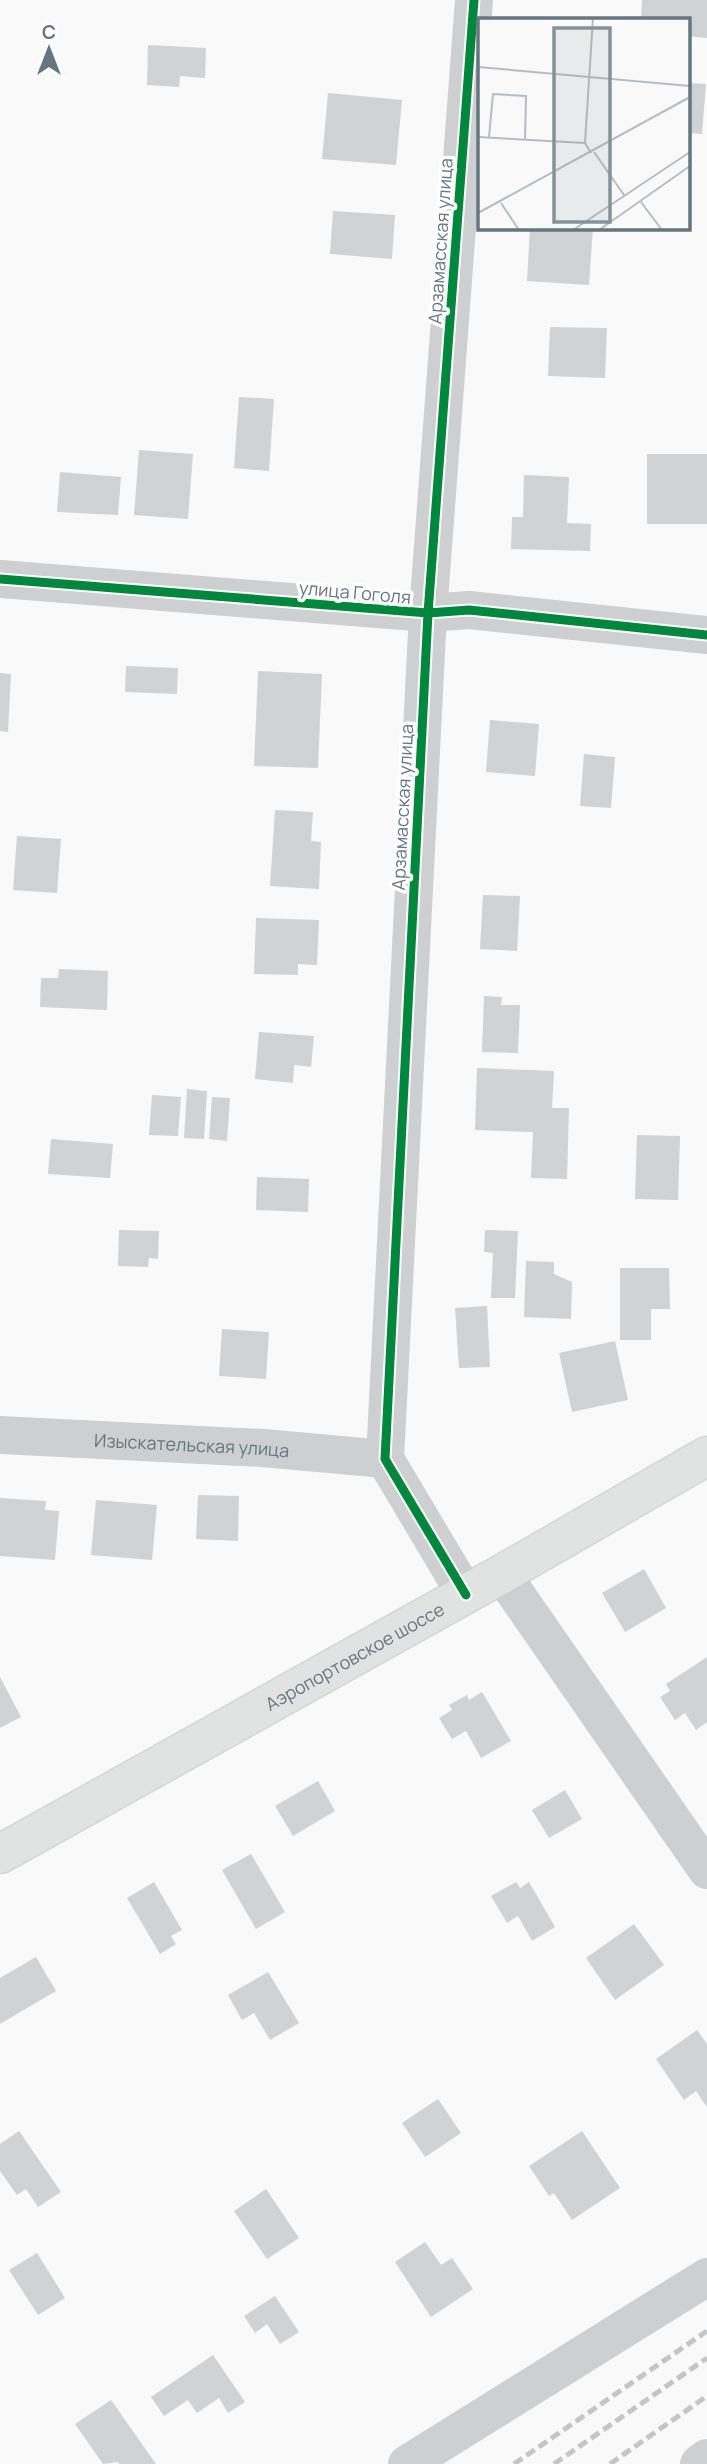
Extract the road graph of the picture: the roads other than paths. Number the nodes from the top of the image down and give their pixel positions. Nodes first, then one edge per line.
1 (474, 0) edge
2 (0, 579) edge
3 (428, 613) junction
4 (707, 635) edge
5 (0, 1435) edge
6 (707, 1456) edge
7 (384, 1459) junction
8 (502, 1574) junction
9 (466, 1595) junction
10 (0, 1854) edge
11 (707, 1870) edge
12 (707, 2277) edge
13 (707, 2458) edge
14 (407, 2464) edge
15 (699, 2464) edge

1 - 3 street, Арзамасская улица
2 - 3 street, улица Гоголя
3 - 4 street, улица Гоголя
3 - 7 street, Арзамасская улица
5 - 7 street, Изыскательская улица
6 - 8 main road, Аэропортовское шоссе
7 - 9 street
8 - 9 main road, Аэропортовское шоссе
8 - 11 street
9 - 10 main road, Аэропортовское шоссе
12 - 14 street
13 - 15 street

